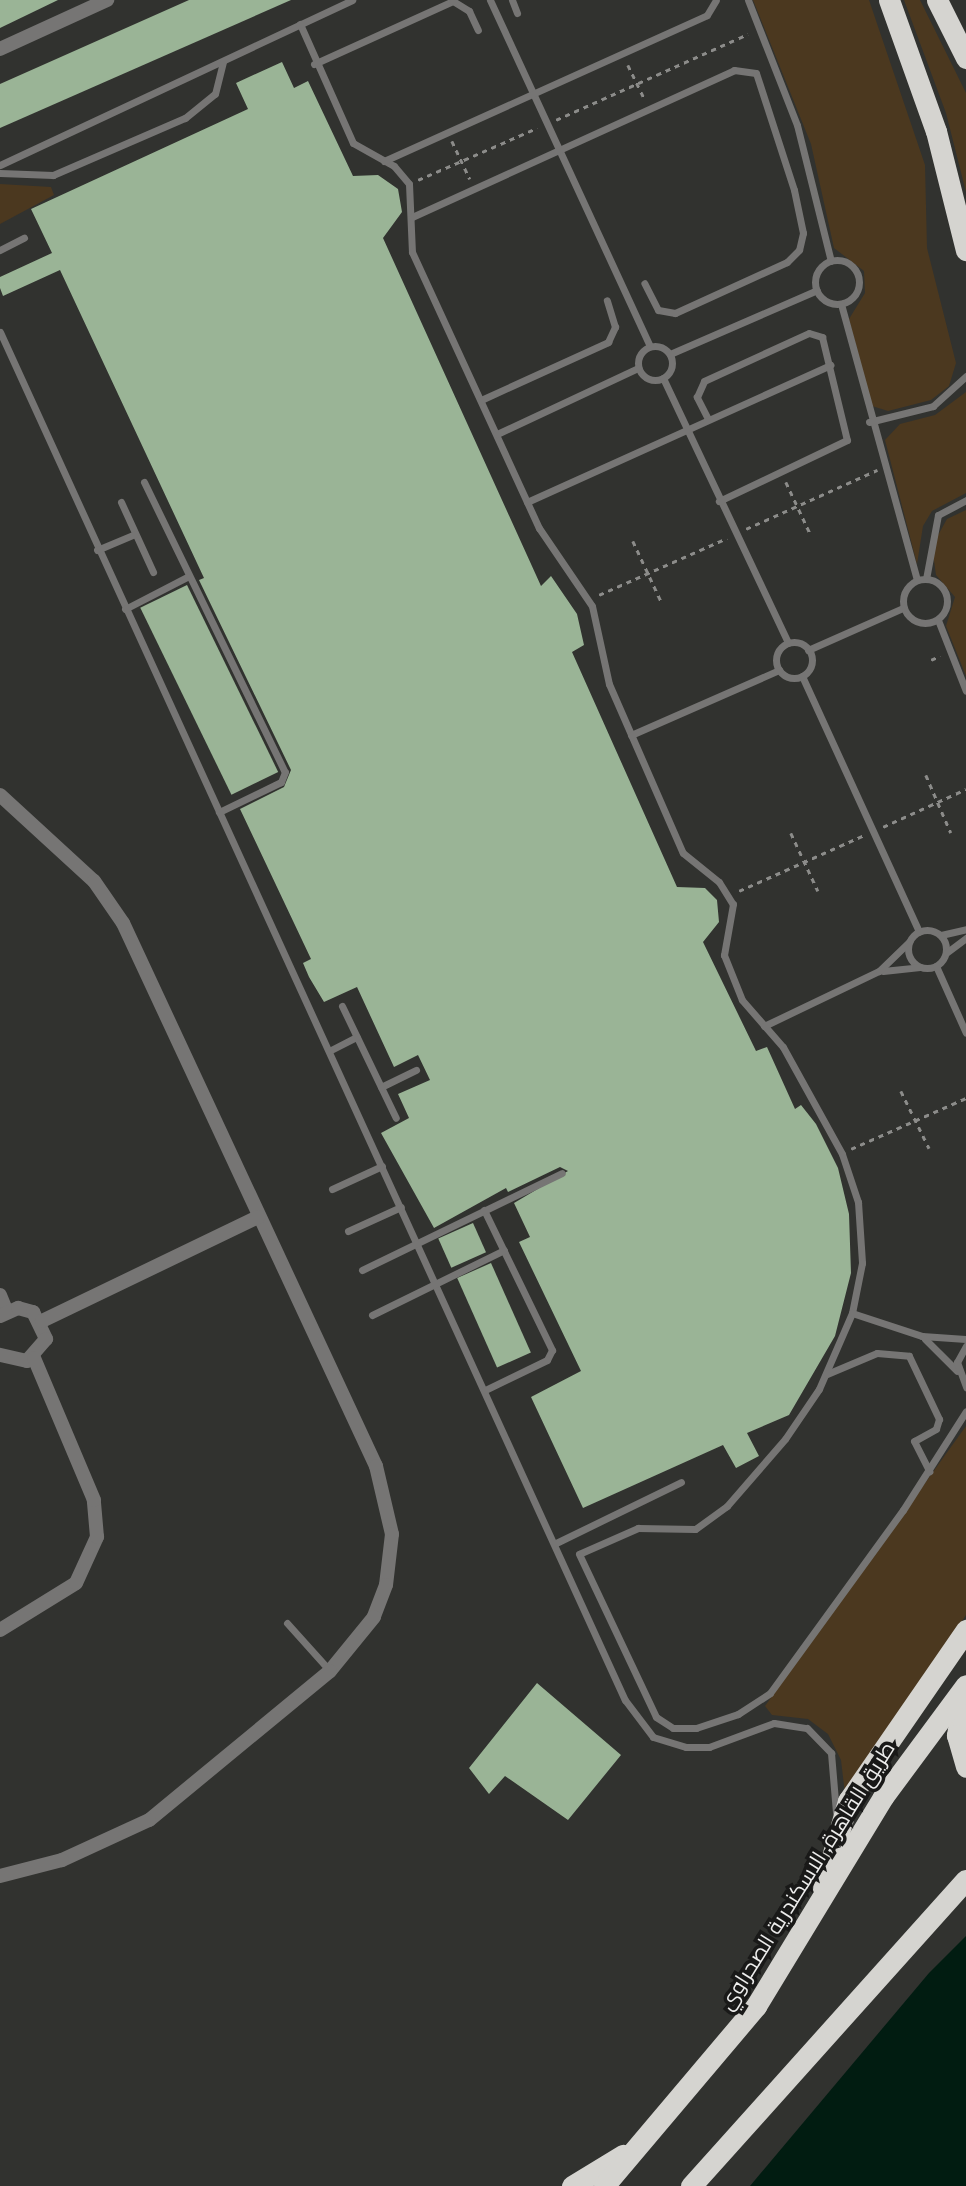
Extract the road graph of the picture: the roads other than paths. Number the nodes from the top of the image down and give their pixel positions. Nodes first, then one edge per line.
1 (107, 0) edge
2 (352, 0) edge
3 (490, 0) edge
4 (512, 0) edge
5 (716, 0) edge
6 (748, 0) edge
7 (888, 0) edge
8 (937, 0) edge
9 (517, 13) dead end
10 (300, 24) junction
11 (478, 30) dead end
12 (0, 49) edge
13 (966, 58) edge
14 (223, 62) junction
15 (314, 64) junction
16 (533, 92) junction
17 (560, 150) junction
18 (384, 161) junction
19 (0, 165) edge
20 (0, 173) edge
21 (412, 217) junction
22 (24, 238) dead end
23 (0, 250) edge
24 (966, 250) edge
25 (831, 261) junction
26 (644, 283) dead end
27 (817, 290) junction
28 (607, 300) dead end
29 (841, 303) junction
30 (0, 332) edge
31 (650, 346) junction
32 (670, 354) junction
33 (830, 365) junction
34 (638, 368) junction
35 (966, 376) edge
36 (663, 378) junction
37 (481, 400) junction
38 (708, 419) junction
39 (869, 422) junction
40 (688, 428) junction
41 (497, 434) junction
42 (144, 482) dead end
43 (966, 500) edge
44 (719, 501) junction
45 (121, 502) dead end
46 (527, 502) junction
47 (135, 534) junction
48 (97, 550) junction
49 (153, 572) dead end
50 (187, 577) junction
51 (922, 579) junction
52 (125, 608) junction
53 (903, 608) junction
54 (938, 620) junction
55 (788, 643) junction
56 (808, 650) junction
57 (779, 670) junction
58 (802, 676) junction
59 (966, 691) edge
60 (631, 735) junction
61 (0, 794) edge
62 (219, 812) junction
63 (966, 929) edge
64 (919, 931) junction
65 (941, 935) junction
66 (966, 938) edge
67 (909, 942) junction
68 (946, 954) junction
69 (936, 966) junction
70 (921, 967) junction
71 (879, 971) junction
72 (342, 1006) dead end
73 (764, 1026) junction
74 (966, 1032) edge
75 (357, 1037) junction
76 (329, 1051) junction
77 (416, 1070) dead end
78 (381, 1087) junction
79 (396, 1118) dead end
80 (382, 1166) junction
81 (562, 1173) dead end
82 (332, 1189) dead end
83 (401, 1207) junction
84 (484, 1210) junction
85 (258, 1217) junction
86 (348, 1231) dead end
87 (418, 1243) junction
88 (504, 1250) junction
89 (362, 1270) dead end
90 (436, 1283) junction
91 (0, 1295) edge
92 (852, 1313) junction
93 (3, 1314) edge
94 (372, 1315) dead end
95 (42, 1321) junction
96 (922, 1336) junction
97 (966, 1339) edge
98 (966, 1346) edge
99 (0, 1355) edge
100 (34, 1358) junction
101 (957, 1371) junction
102 (827, 1374) junction
103 (966, 1387) edge
104 (485, 1390) junction
105 (966, 1411) edge
106 (929, 1471) junction
107 (681, 1482) dead end
108 (556, 1543) junction
109 (579, 1554) junction
110 (564, 1564) junction
111 (287, 1623) dead end
112 (0, 1630) edge
113 (966, 1630) edge
114 (330, 1671) junction
115 (966, 1687) edge
116 (966, 1767) edge
117 (832, 1837) junction
118 (0, 1876) edge
119 (966, 1880) edge
120 (822, 1901) junction
121 (640, 2145) junction
122 (693, 2184) edge
123 (572, 2186) edge
124 (604, 2186) edge

1 - 12 street
2 - 10 lane
3 - 16 lane
4 - 9 lane
5 - 16 lane
6 - 25 lane
7 - 24 highway
8 - 13 highway
10 - 14 lane
10 - 15 lane
11 - 15 lane
14 - 19 lane
14 - 20 lane
15 - 18 lane
16 - 17 lane
16 - 18 lane
17 - 21 lane
17 - 26 lane
17 - 31 lane
18 - 21 lane
21 - 37 lane
22 - 23 lane
25 - 27 lane
25 - 29 lane
27 - 29 lane
27 - 32 lane
28 - 37 lane
29 - 39 lane
30 - 48 lane
31 - 32 lane
31 - 34 lane
32 - 36 lane
33 - 38 lane
33 - 38 lane
33 - 44 lane
34 - 36 lane
34 - 41 lane
35 - 39 lane
36 - 40 lane
37 - 41 lane
38 - 40 lane
39 - 51 lane
40 - 44 lane
40 - 46 lane
41 - 46 lane
42 - 50 lane
43 - 51 lane
44 - 55 lane
45 - 47 lane
46 - 60 lane
47 - 48 lane
47 - 49 lane
48 - 52 lane
50 - 52 lane
50 - 62 lane
51 - 53 lane
51 - 54 lane
52 - 62 lane
53 - 54 lane
53 - 56 lane
54 - 59 lane
55 - 56 lane
55 - 57 lane
56 - 58 lane
57 - 58 lane
57 - 60 lane
58 - 64 lane
60 - 73 lane
61 - 85 street
62 - 76 lane
63 - 65 lane
64 - 65 lane
64 - 67 lane
65 - 68 lane
66 - 68 lane
67 - 70 lane
67 - 71 lane
68 - 69 lane
69 - 70 lane
69 - 74 lane
70 - 71 lane
71 - 73 lane
72 - 75 lane
73 - 92 lane
75 - 76 lane
75 - 78 lane
76 - 80 lane
77 - 78 lane
78 - 79 lane
80 - 82 lane
80 - 83 lane
81 - 84 lane
83 - 86 lane
83 - 87 lane
84 - 87 lane
84 - 88 lane
85 - 95 street
85 - 114 street
87 - 89 lane
87 - 90 lane
88 - 90 lane
88 - 104 lane
90 - 94 lane
90 - 104 lane
91 - 93 street
92 - 96 lane
92 - 102 lane
93 - 95 street
95 - 100 street
96 - 97 lane
96 - 101 lane
98 - 101 lane
99 - 100 street
100 - 112 street
101 - 103 lane
102 - 106 lane
102 - 109 lane
104 - 108 lane
105 - 106 lane
106 - 109 lane
107 - 108 lane
108 - 110 lane
109 - 110 lane
110 - 117 lane
111 - 114 lane
113 - 117 highway
114 - 118 street
115 - 116 highway
115 - 120 highway, طريق القاهرة, الاسكندرية الصحراوي
117 - 120 highway
119 - 122 highway
120 - 121 highway, طريق القاهرة, الاسكندرية الصحراوي
121 - 123 highway
121 - 124 highway, طريق القاهرة, الاسكندرية الصحراوي

